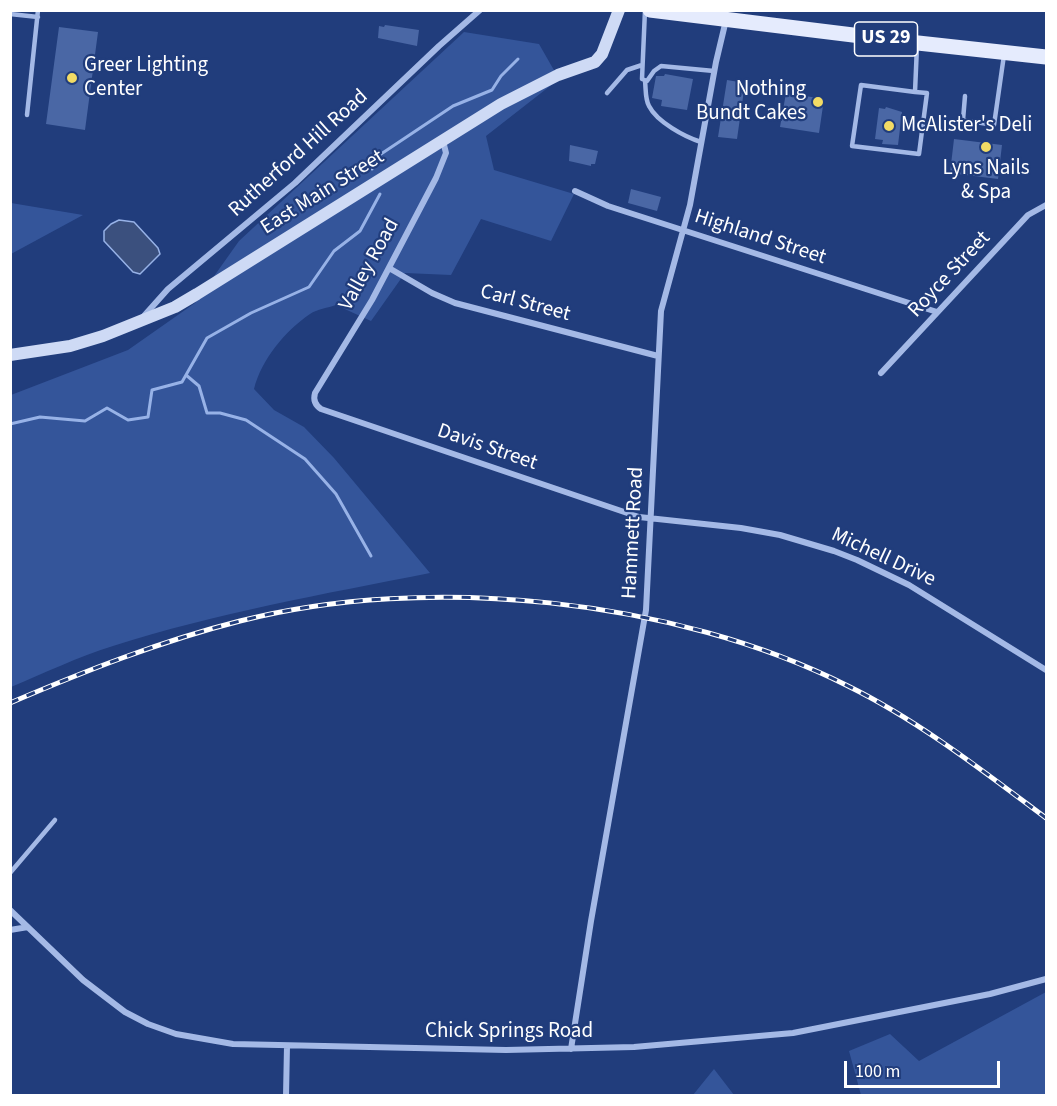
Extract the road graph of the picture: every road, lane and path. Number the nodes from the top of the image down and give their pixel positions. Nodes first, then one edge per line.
1 (39, 10) edge
2 (480, 10) edge
3 (619, 10) edge
4 (645, 10) edge
5 (650, 10) edge
6 (10, 14) edge
7 (38, 18) junction
8 (726, 20) junction
9 (918, 43) junction
10 (1005, 52) junction
11 (1047, 57) edge
12 (642, 65) junction
13 (714, 71) junction
14 (645, 81) junction
15 (915, 92) junction
16 (607, 93) dead end
17 (965, 96) dead end
18 (27, 115) dead end
19 (443, 141) junction
20 (701, 142) junction
21 (575, 191) dead end
22 (1047, 205) edge
23 (683, 231) junction
24 (389, 268) junction
25 (937, 312) junction
26 (140, 320) junction
27 (10, 355) edge
28 (658, 356) junction
29 (881, 373) dead end
30 (314, 401) joint
31 (652, 520) junction
32 (1047, 670) edge
33 (55, 820) dead end
34 (10, 873) edge
35 (10, 910) edge
36 (28, 927) junction
37 (10, 930) edge
38 (1047, 978) edge
39 (287, 1046) junction
40 (571, 1049) junction
41 (286, 1095) edge

1 - 7 lane
2 - 26 street, Rutherford Hill Road
3 - 19 street, East Main Street
4 - 12 lane
5 - 8 main road, US 29
6 - 7 lane
7 - 18 lane
8 - 9 main road, US 29
8 - 13 street, Hammett Road
9 - 10 main road, US 29
9 - 15 lane
10 - 11 main road, US 29
10 - 17 lane
12 - 14 lane
12 - 16 lane
13 - 14 lane
13 - 20 street, Hammett Road
14 - 20 lane
15 - 15 lane
19 - 24 street, Valley Road
19 - 26 street, East Main Street
20 - 23 street, Hammett Road
21 - 23 street, Highland Street
22 - 25 street, Royce Street
23 - 25 street, Highland Street
23 - 28 street, Hammett Road
24 - 28 street, Carl Street
24 - 30 street, Valley Road
25 - 29 street, Royce Street
26 - 27 street, East Main Street
28 - 31 street, Hammett Road
30 - 31 street, Davis Street
31 - 32 street, Michell Drive
31 - 40 street, Hammett Road
33 - 34 lane
35 - 36 street, Chick Springs Road
36 - 37 street
36 - 39 street, Chick Springs Road
38 - 40 street, Chick Springs Road
39 - 40 street, Chick Springs Road
39 - 41 street

